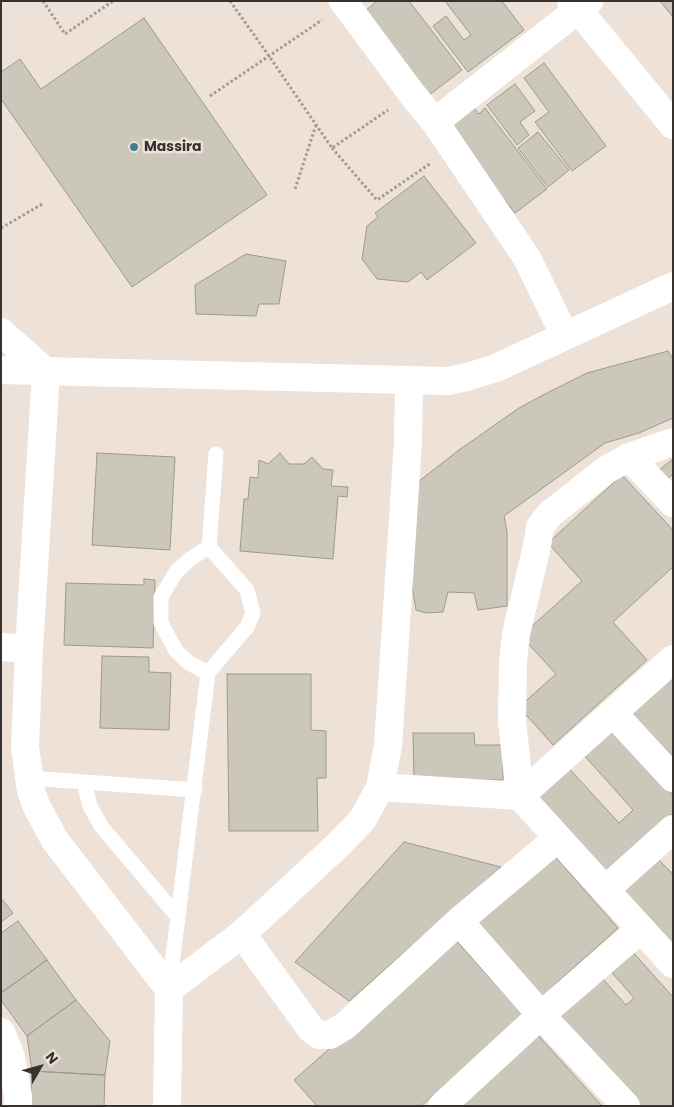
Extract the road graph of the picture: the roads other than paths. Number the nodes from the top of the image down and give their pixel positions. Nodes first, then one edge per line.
1 (344, 3) edge
2 (579, 4) edge
3 (669, 115) edge
4 (435, 122) junction
5 (673, 286) edge
6 (1, 332) edge
7 (565, 336) junction
8 (1, 370) edge
9 (46, 372) junction
10 (409, 380) junction
11 (673, 442) edge
12 (216, 454) dead end
13 (629, 457) junction
14 (673, 503) edge
15 (209, 547) junction
16 (1, 647) edge
17 (29, 649) junction
18 (673, 659) edge
19 (208, 673) junction
20 (613, 713) junction
21 (28, 778) junction
22 (673, 778) edge
23 (84, 782) junction
24 (380, 787) junction
25 (195, 790) junction
26 (520, 796) junction
27 (673, 829) edge
28 (558, 838) junction
29 (606, 890) junction
30 (178, 916) junction
31 (458, 921) junction
32 (641, 929) junction
33 (242, 934) junction
34 (673, 964) edge
35 (168, 989) junction
36 (541, 1015) junction
37 (1, 1032) edge
38 (18, 1106) edge
39 (167, 1106) edge
40 (442, 1106) edge
41 (626, 1106) edge

1 - 4 street
2 - 3 street
2 - 4 street
4 - 7 street
5 - 7 street
6 - 9 street
7 - 10 street
8 - 9 street
9 - 10 street
9 - 17 street
10 - 24 street
11 - 13 street
12 - 15 lane
13 - 14 street
13 - 26 street
15 - 19 lane
15 - 19 lane
16 - 17 street
17 - 21 street
18 - 20 street
19 - 25 lane
20 - 22 street
20 - 26 street
21 - 23 lane
21 - 35 street
23 - 25 lane
23 - 30 lane
24 - 26 street
24 - 33 street
25 - 30 lane
26 - 28 street
27 - 29 street
28 - 29 street
28 - 31 street
29 - 32 street
30 - 35 lane
31 - 33 street
31 - 36 street
32 - 34 street
32 - 36 street
33 - 35 street
35 - 39 street
36 - 40 street
36 - 41 street
37 - 38 street

